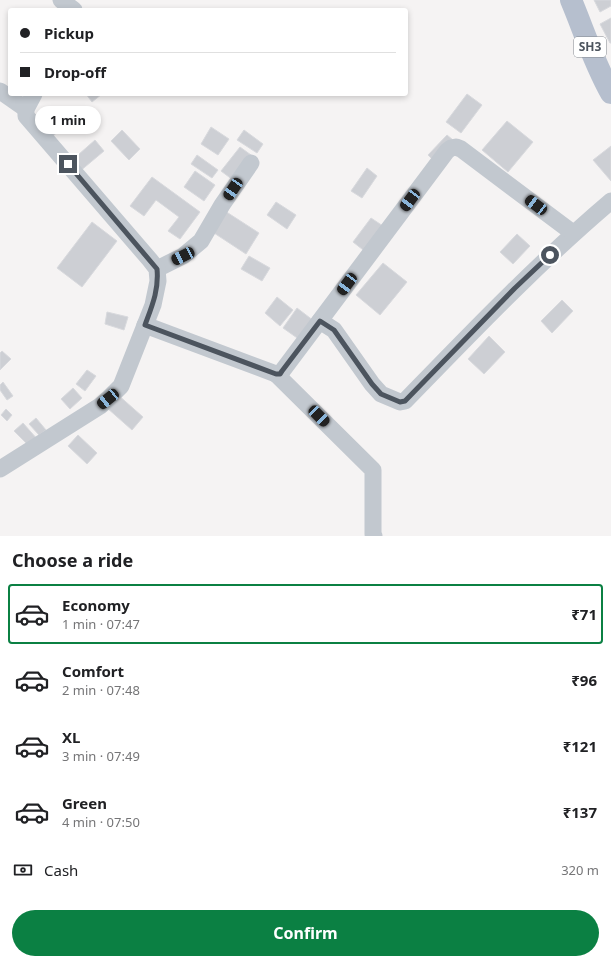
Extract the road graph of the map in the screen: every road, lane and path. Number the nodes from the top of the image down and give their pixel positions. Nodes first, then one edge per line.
1 (61, 0) edge
2 (571, 0) edge
3 (71, 8) edge
4 (0, 91) edge
5 (611, 93) edge
6 (33, 96) edge
7 (26, 109) junction
8 (251, 163) dead end
9 (611, 202) edge
10 (573, 233) junction
11 (157, 269) junction
12 (320, 321) junction
13 (145, 325) junction
14 (276, 374) junction
15 (0, 469) edge
16 (374, 536) edge

1 - 3 street
2 - 5 main road, SH3
4 - 7 street
6 - 7 street
7 - 11 street
8 - 11 street
9 - 10 street
10 - 12 street
10 - 12 street
11 - 13 street
12 - 14 street
13 - 14 street
13 - 15 street
14 - 16 street

